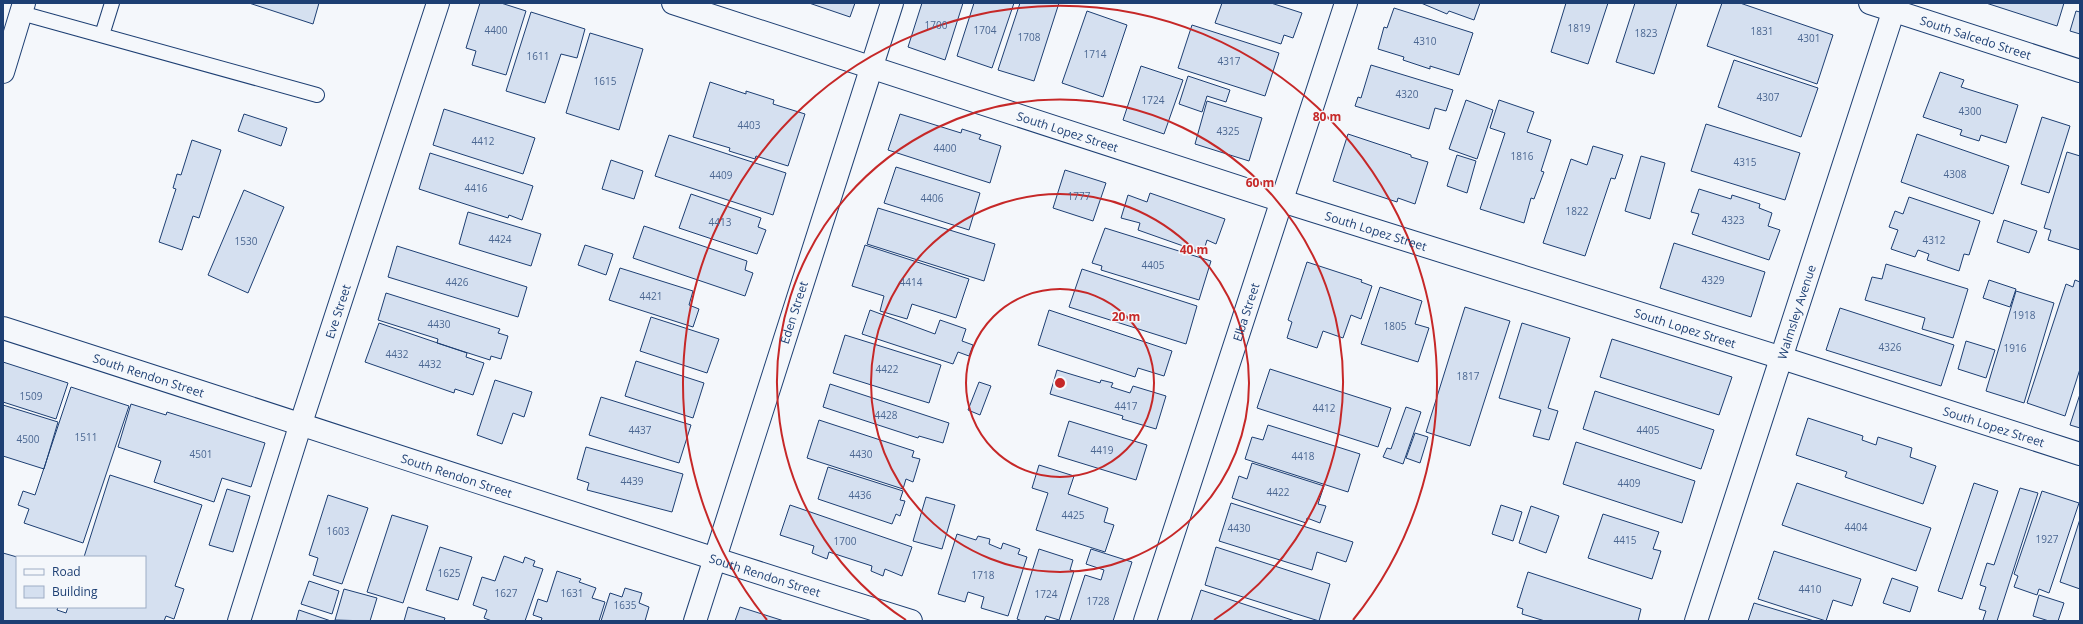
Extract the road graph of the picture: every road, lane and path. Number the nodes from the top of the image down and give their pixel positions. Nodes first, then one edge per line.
1 (112, 3) edge
2 (438, 3) edge
3 (673, 3) edge
4 (892, 3) edge
5 (1346, 3) edge
6 (1870, 3) edge
7 (1894, 7) edge
8 (23, 8) edge
9 (102, 35) junction
10 (872, 67) junction
11 (2080, 70) edge
12 (3, 72) edge
13 (316, 95) dead end
14 (1282, 200) junction
15 (3, 328) edge
16 (1782, 358) junction
17 (301, 423) junction
18 (2080, 454) edge
19 (715, 560) junction
20 (239, 621) edge
21 (695, 621) edge
22 (911, 621) edge
23 (1146, 621) edge
24 (1696, 621) edge

1 - 9 lane
2 - 17 street, Eve Street
3 - 10 street, South Lopez Street
4 - 10 street, Eden Street
5 - 14 street, Elba Street
6 - 7 street, South Salcedo Street
7 - 11 street, South Salcedo Street
7 - 16 street, Walmsley Avenue
8 - 9 lane
8 - 12 street
9 - 13 lane
10 - 14 street, South Lopez Street
10 - 19 street, Eden Street
14 - 16 street, South Lopez Street
14 - 23 street, Elba Street
15 - 17 street, South Rendon Street
16 - 18 street, South Lopez Street
16 - 24 street, Walmsley Avenue
17 - 19 street, South Rendon Street
17 - 20 street, Eve Street
19 - 21 street, Eden Street
19 - 22 street, South Rendon Street

